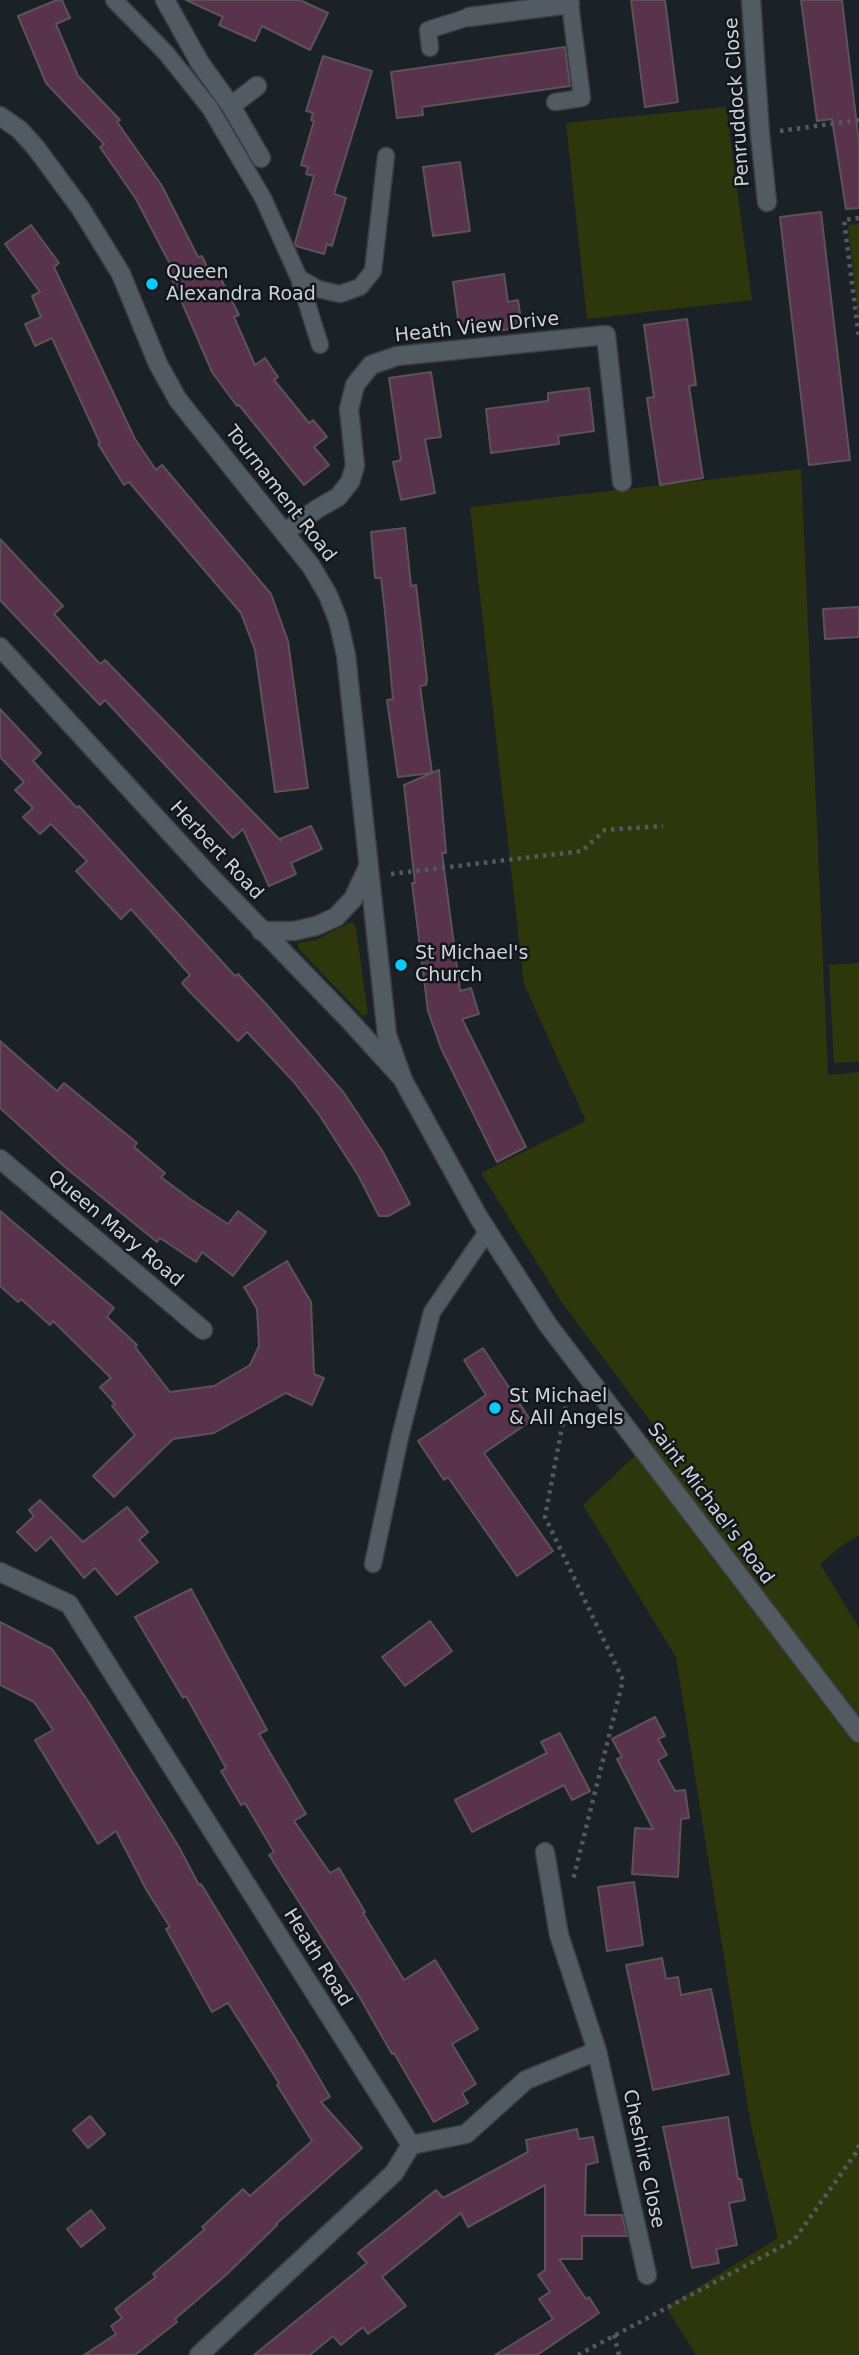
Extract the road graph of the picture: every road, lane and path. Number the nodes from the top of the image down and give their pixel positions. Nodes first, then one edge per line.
1 (114, 0) edge
2 (165, 0) edge
3 (751, 0) edge
4 (570, 4) joint
5 (523, 5) edge
6 (469, 17) joint
7 (430, 48) dead end
8 (257, 86) dead end
9 (555, 102) dead end
10 (231, 106) junction
11 (0, 116) edge
12 (859, 120) edge
13 (760, 134) junction
14 (386, 156) dead end
15 (261, 158) dead end
16 (767, 202) dead end
17 (859, 218) edge
18 (299, 278) junction
19 (859, 338) edge
20 (320, 345) dead end
21 (622, 482) dead end
22 (285, 532) junction
23 (0, 647) edge
24 (663, 826) dead end
25 (368, 872) junction
26 (261, 930) junction
27 (403, 1080) junction
28 (0, 1159) edge
29 (487, 1232) junction
30 (203, 1330) dead end
31 (574, 1362) junction
32 (373, 1564) dead end
33 (0, 1572) edge
34 (859, 1733) edge
35 (545, 1852) dead end
36 (573, 1881) dead end
37 (597, 2051) junction
38 (859, 2143) edge
39 (411, 2145) junction
40 (647, 2275) dead end
41 (614, 2336) junction
42 (199, 2355) edge
43 (578, 2355) edge
44 (619, 2355) edge

1 - 18 lane
2 - 10 street
3 - 13 street, Penruddock Close
4 - 5 street
4 - 9 lane
5 - 6 street
6 - 7 lane
8 - 10 street
10 - 15 street
11 - 22 street, Tournament Road
12 - 13 path
13 - 16 street, Penruddock Close
14 - 18 lane
17 - 19 path
18 - 20 lane
21 - 22 street, Heath View Drive
22 - 25 street, Tournament Road
23 - 26 street, Herbert Road
24 - 25 path
25 - 26 street
25 - 27 street, Tournament Road
26 - 27 street, Herbert Road
27 - 29 street, Saint Michael's Road
28 - 30 street, Queen Mary Road
29 - 31 street, Saint Michael's Road
29 - 32 lane
31 - 34 street, Saint Michael's Road
31 - 36 path
33 - 39 street, Heath Road
35 - 37 street, Cheshire Close
37 - 39 street
37 - 40 street, Cheshire Close
38 - 41 path
39 - 42 street
41 - 43 path
41 - 44 path

